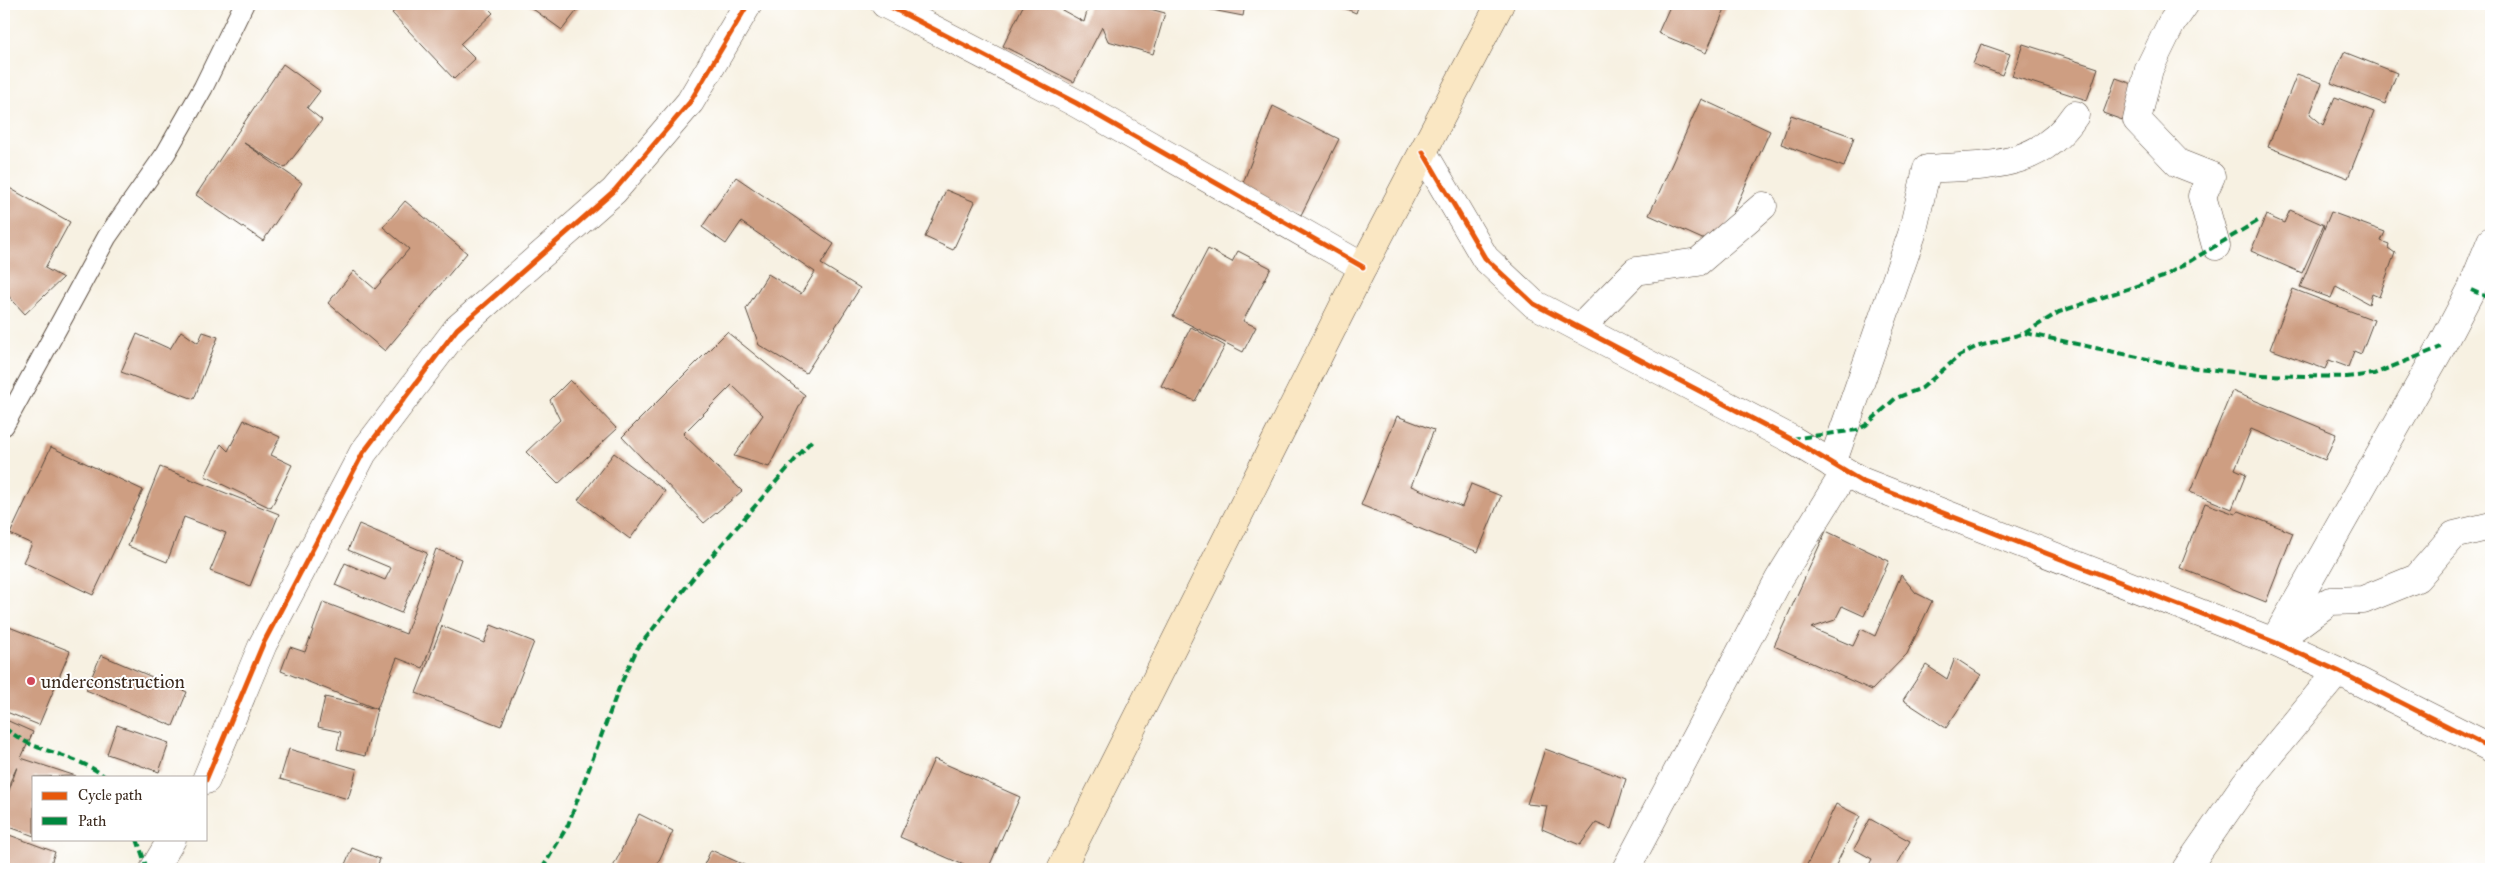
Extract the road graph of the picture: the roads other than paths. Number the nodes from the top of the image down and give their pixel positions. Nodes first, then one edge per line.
1 (244, 4) edge
2 (748, 4) edge
3 (885, 4) edge
4 (1500, 4) edge
5 (2185, 4) edge
6 (2075, 115) dead end
7 (1423, 152) junction
8 (1763, 206) dead end
9 (2491, 241) edge
10 (2216, 246) dead end
11 (1363, 268) junction
12 (1580, 328) junction
13 (4, 426) edge
14 (1839, 468) junction
15 (2491, 526) edge
16 (2274, 642) junction
17 (2338, 671) junction
18 (2491, 748) edge
19 (208, 776) edge
20 (171, 840) edge
21 (154, 869) edge
22 (1061, 869) edge
23 (1626, 869) edge
24 (2186, 869) edge

1 - 13 lane
2 - 19 street
3 - 11 street
4 - 7 main road
5 - 10 street
6 - 14 street
7 - 11 main road
7 - 12 street
8 - 12 street
9 - 16 street
11 - 22 main road
12 - 14 street
14 - 16 street
14 - 23 street
15 - 16 street
16 - 17 street
17 - 18 street
17 - 24 street
20 - 21 street

